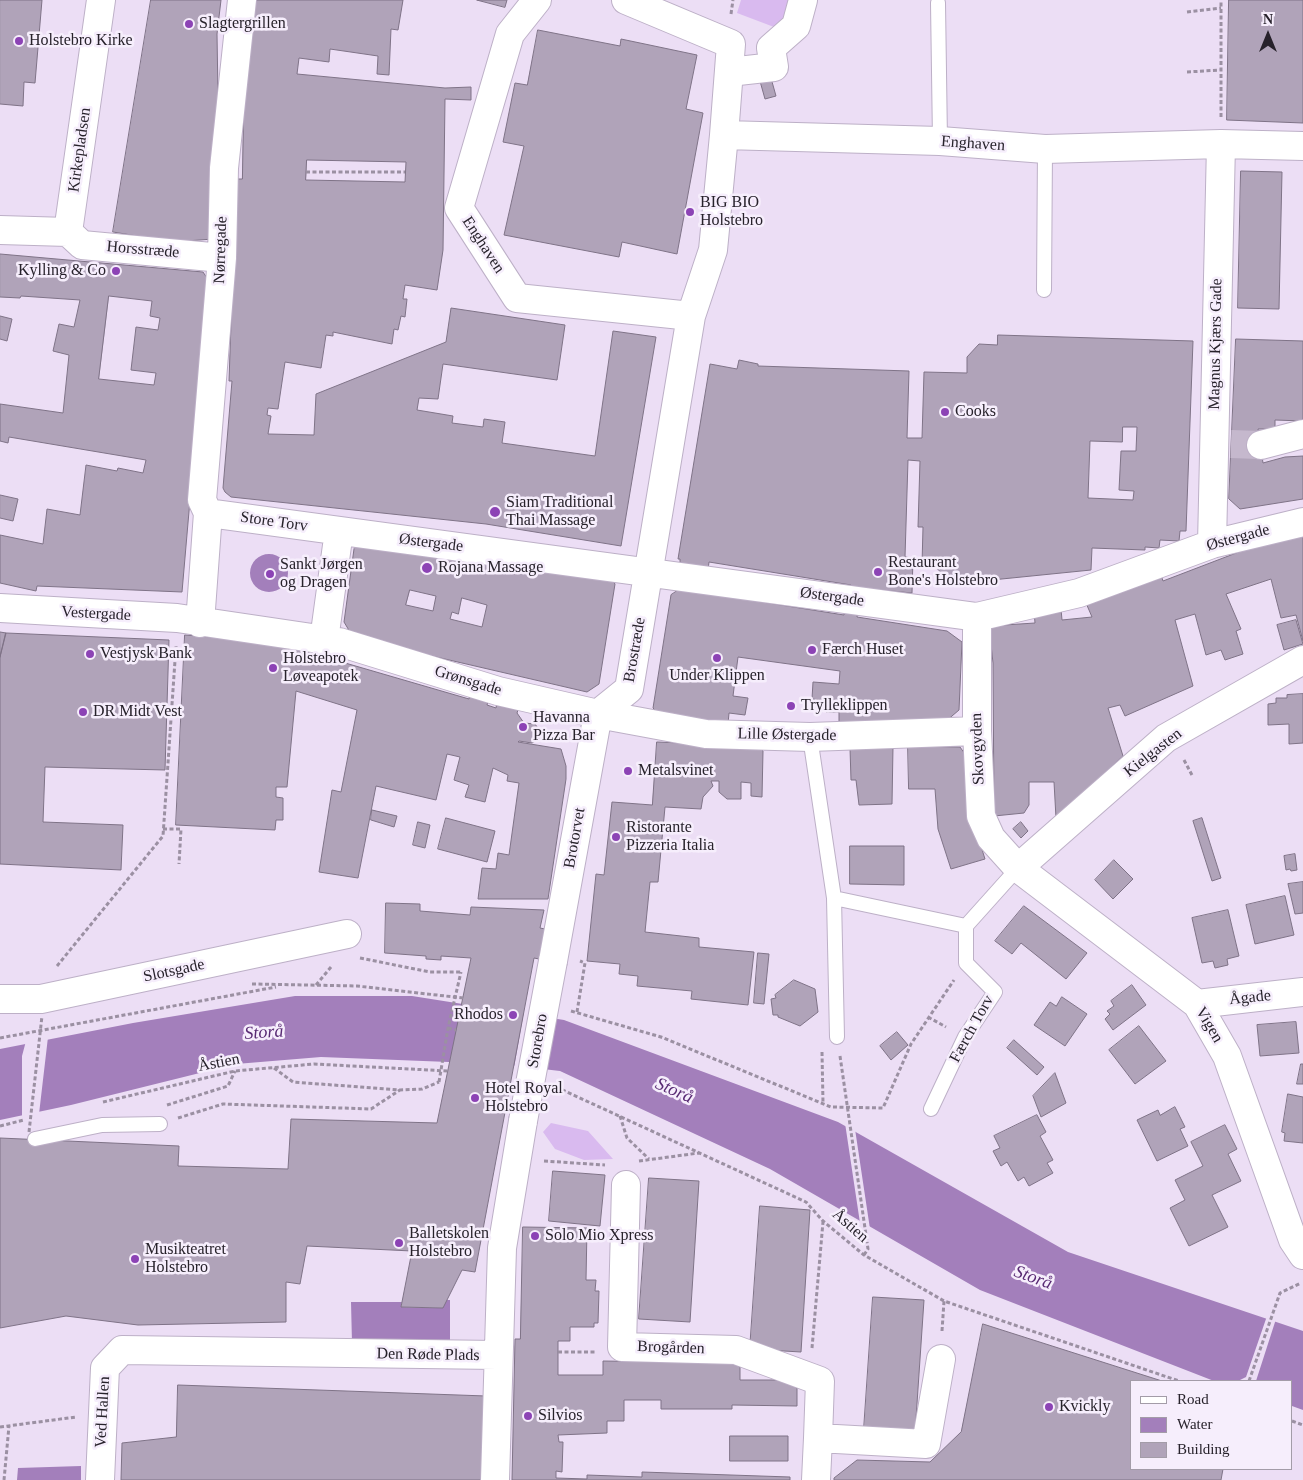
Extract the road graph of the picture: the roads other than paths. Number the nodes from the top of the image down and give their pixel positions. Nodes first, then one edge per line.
1 (101, 0) edge
2 (242, 0) edge
3 (537, 0) edge
4 (626, 0) edge
5 (803, 0) edge
6 (938, 3) dead end
7 (728, 72) junction
8 (724, 135) junction
9 (940, 141) junction
10 (1221, 144) junction
11 (1303, 146) edge
12 (1045, 149) junction
13 (0, 230) edge
14 (68, 232) junction
15 (222, 258) junction
16 (1044, 290) dead end
17 (692, 316) junction
18 (1303, 434) edge
19 (1261, 445) tunnel mouth
20 (205, 506) junction
21 (1303, 522) edge
22 (344, 531) junction
23 (1212, 544) junction
24 (648, 571) junction
25 (0, 608) edge
26 (977, 617) junction
27 (190, 621) junction
28 (332, 641) junction
29 (1303, 660) edge
30 (598, 714) junction
31 (977, 731) junction
32 (810, 737) junction
33 (1018, 868) junction
34 (834, 898) junction
35 (966, 926) junction
36 (353, 946) road end
37 (553, 962) joint
38 (1303, 992) edge
39 (0, 999) edge
40 (1198, 1004) junction
41 (837, 1037) dead end
42 (931, 1109) dead end
43 (524, 1121) joint
44 (160, 1124) road end
45 (32, 1136) road end
46 (622, 1170) road end
47 (1303, 1255) edge
48 (122, 1350) joint
49 (497, 1356) junction
50 (941, 1359) dead end
51 (818, 1438) junction
52 (100, 1480) edge
53 (495, 1480) edge
54 (816, 1480) edge

1 - 14 street, Kirkepladsen
2 - 15 street, Nørregade
3 - 17 street, Enghaven
4 - 7 street
5 - 7 street
6 - 9 lane
7 - 8 street
8 - 9 street, Enghaven
8 - 17 street
9 - 12 street, Enghaven
10 - 11 street, Enghaven
10 - 12 street, Enghaven
10 - 23 street, Magnus Kjærs Gade
12 - 16 lane
13 - 14 street
14 - 15 street, Horsstræde
15 - 20 street, Nørregade
17 - 24 street
18 - 19 street
20 - 22 street, Store Torv
20 - 27 street
21 - 23 street, Østergade
22 - 24 street, Østergade
22 - 28 street
23 - 26 street, Østergade
24 - 26 street, Østergade
24 - 30 street, Brostræde
25 - 27 street, Vestergade
26 - 31 street, Skovgyden
27 - 28 street
28 - 30 street, Grønsgade
29 - 33 street, Kielgasten
30 - 32 street, Lille Østergade
30 - 37 street, Brotorvet
31 - 32 street, Lille Østergade
31 - 33 street, Skovgyden
32 - 34 lane
33 - 35 lane
33 - 40 street, Vigen
34 - 35 lane
34 - 41 lane
35 - 42 lane, Færch Torv
36 - 39 street, Slotsgade
37 - 43 street, Storebro, bridge
38 - 40 street, Ågade
40 - 47 street, Vigen
43 - 49 street, Den Røde Plads
44 - 45 lane
46 - 51 street, Brogården
48 - 49 street, Den Røde Plads
48 - 52 street, Ved Hallen
49 - 53 street
50 - 51 street
51 - 54 street

